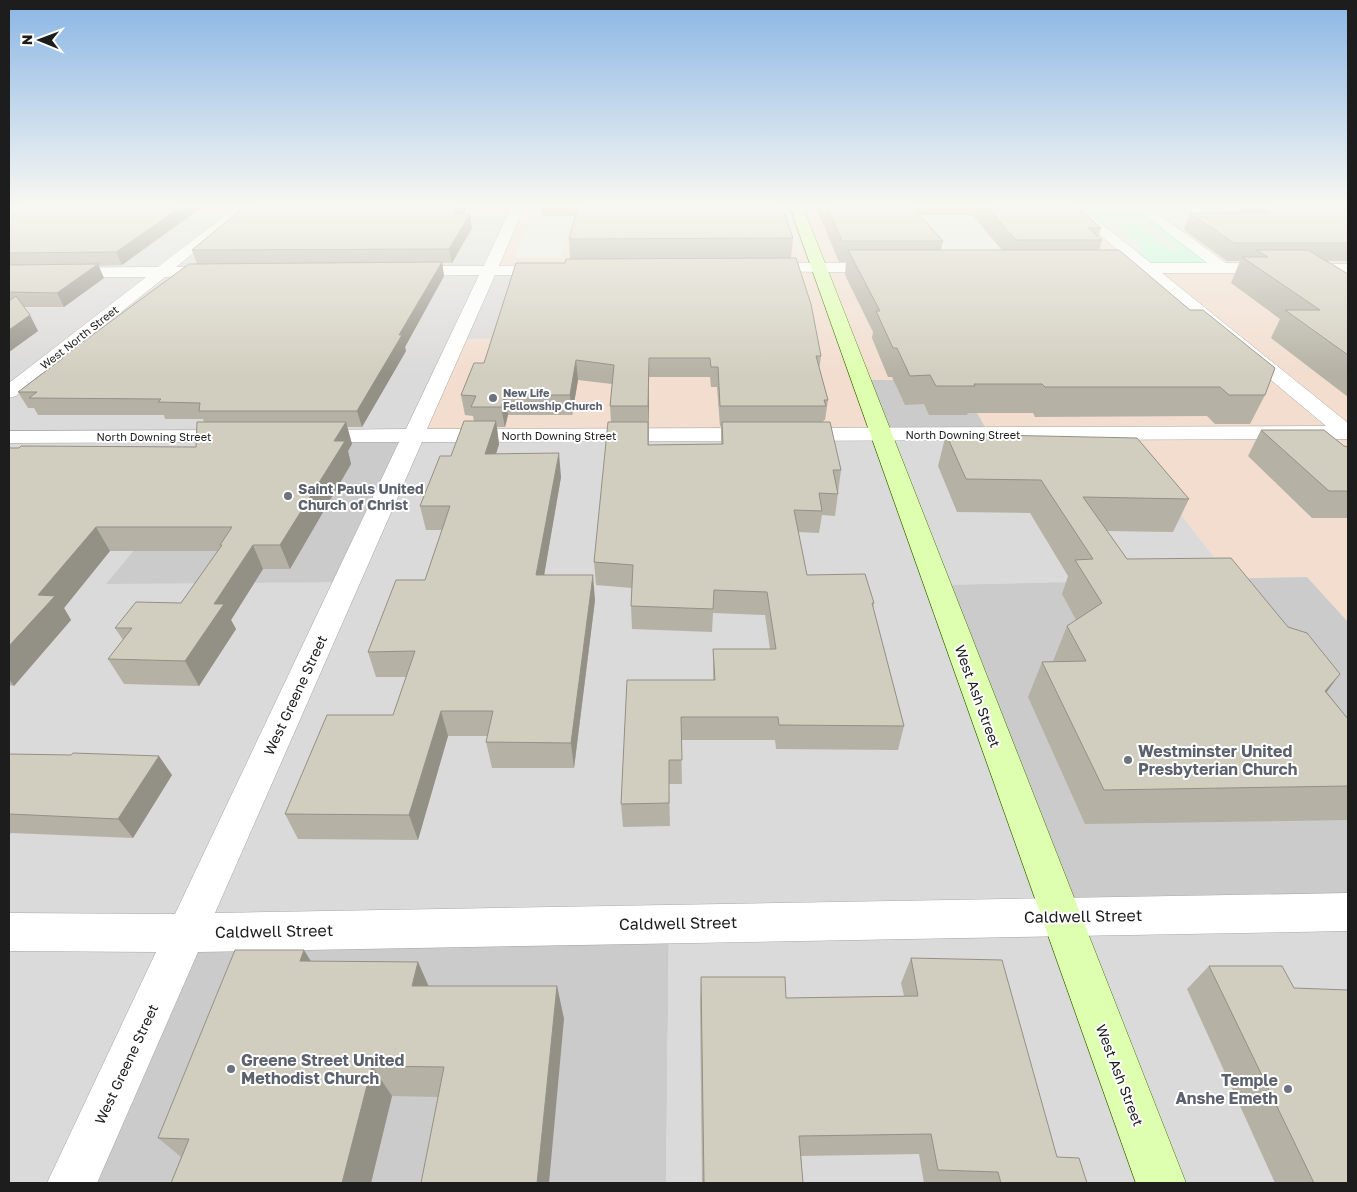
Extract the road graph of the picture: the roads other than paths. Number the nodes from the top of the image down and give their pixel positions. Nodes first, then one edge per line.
1 (173, 263) edge
2 (493, 263) edge
3 (816, 263) edge
4 (1140, 263) edge
5 (1217, 263) edge
6 (750, 268) edge
7 (818, 268) junction
8 (894, 268) edge
9 (1087, 268) edge
10 (1146, 268) junction
11 (1224, 268) junction
12 (1348, 268) edge
13 (394, 270) edge
14 (564, 270) edge
15 (489, 271) junction
16 (9, 272) edge
17 (161, 272) junction
18 (229, 272) edge
19 (9, 392) edge
20 (1348, 432) edge
21 (880, 434) junction
22 (414, 435) junction
23 (258, 436) edge
24 (297, 436) edge
25 (9, 437) edge
26 (1348, 912) edge
27 (1060, 916) junction
28 (9, 932) edge
29 (186, 933) junction
30 (72, 1183) edge
31 (1161, 1183) edge

1 - 17 street, West North Street
2 - 15 street, West Greene Street
3 - 7 street, West Ash Street
4 - 10 street
5 - 11 street
6 - 7 street
7 - 8 street
7 - 21 street, West Ash Street
9 - 10 street
10 - 11 street
10 - 20 street
11 - 12 street
13 - 15 street
14 - 15 street
15 - 22 street, West Greene Street
16 - 17 street
17 - 18 street
17 - 19 street, West North Street
20 - 21 street, North Downing Street
21 - 22 street, North Downing Street
21 - 27 street, West Ash Street
22 - 24 street, North Downing Street
22 - 29 street, West Greene Street
23 - 25 street, North Downing Street
26 - 27 street, Caldwell Street
27 - 29 street, Caldwell Street
27 - 31 street, West Ash Street
28 - 29 street, Caldwell Street
29 - 30 street, West Greene Street

